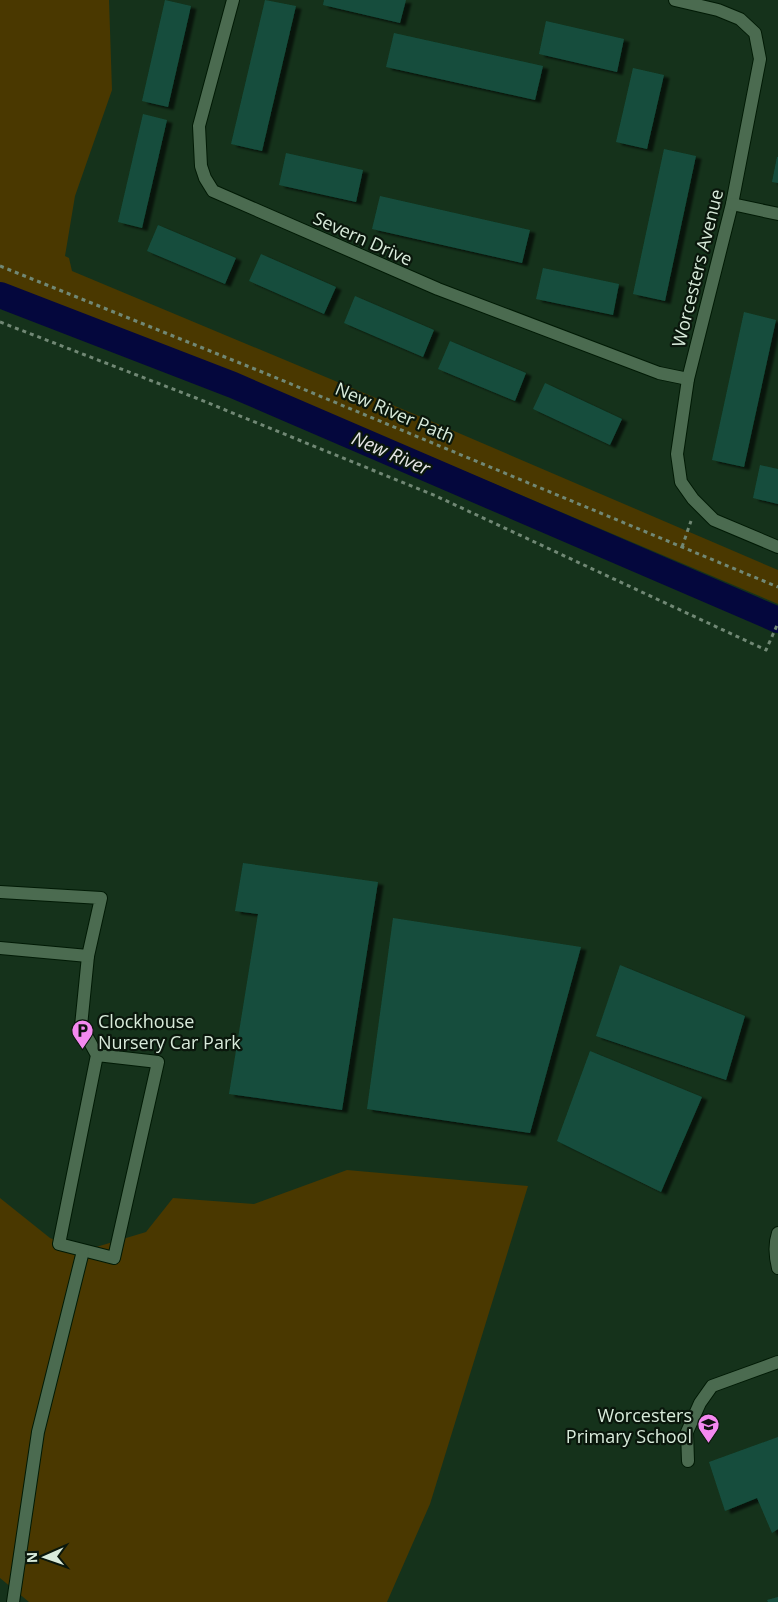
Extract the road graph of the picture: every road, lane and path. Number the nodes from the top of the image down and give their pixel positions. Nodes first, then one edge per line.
1 (233, 0) edge
2 (675, 0) edge
3 (732, 204) junction
4 (778, 214) edge
5 (0, 266) edge
6 (0, 322) edge
7 (688, 379) junction
8 (778, 548) edge
9 (778, 587) edge
10 (778, 623) edge
11 (0, 892) edge
12 (0, 948) edge
13 (88, 956) junction
14 (98, 1055) junction
15 (778, 1233) edge
16 (83, 1251) junction
17 (778, 1268) edge
18 (778, 1362) edge
19 (688, 1461) dead end
20 (13, 1602) edge

1 - 7 street, Severn Drive
2 - 3 street, Worcesters Avenue
3 - 4 street
3 - 7 street, Worcesters Avenue
5 - 9 path, New River Path
6 - 10 path
7 - 8 street, Worcesters Avenue
11 - 13 street
12 - 13 street
13 - 14 street
14 - 16 street
14 - 16 street
15 - 17 street
16 - 20 street
18 - 19 street

